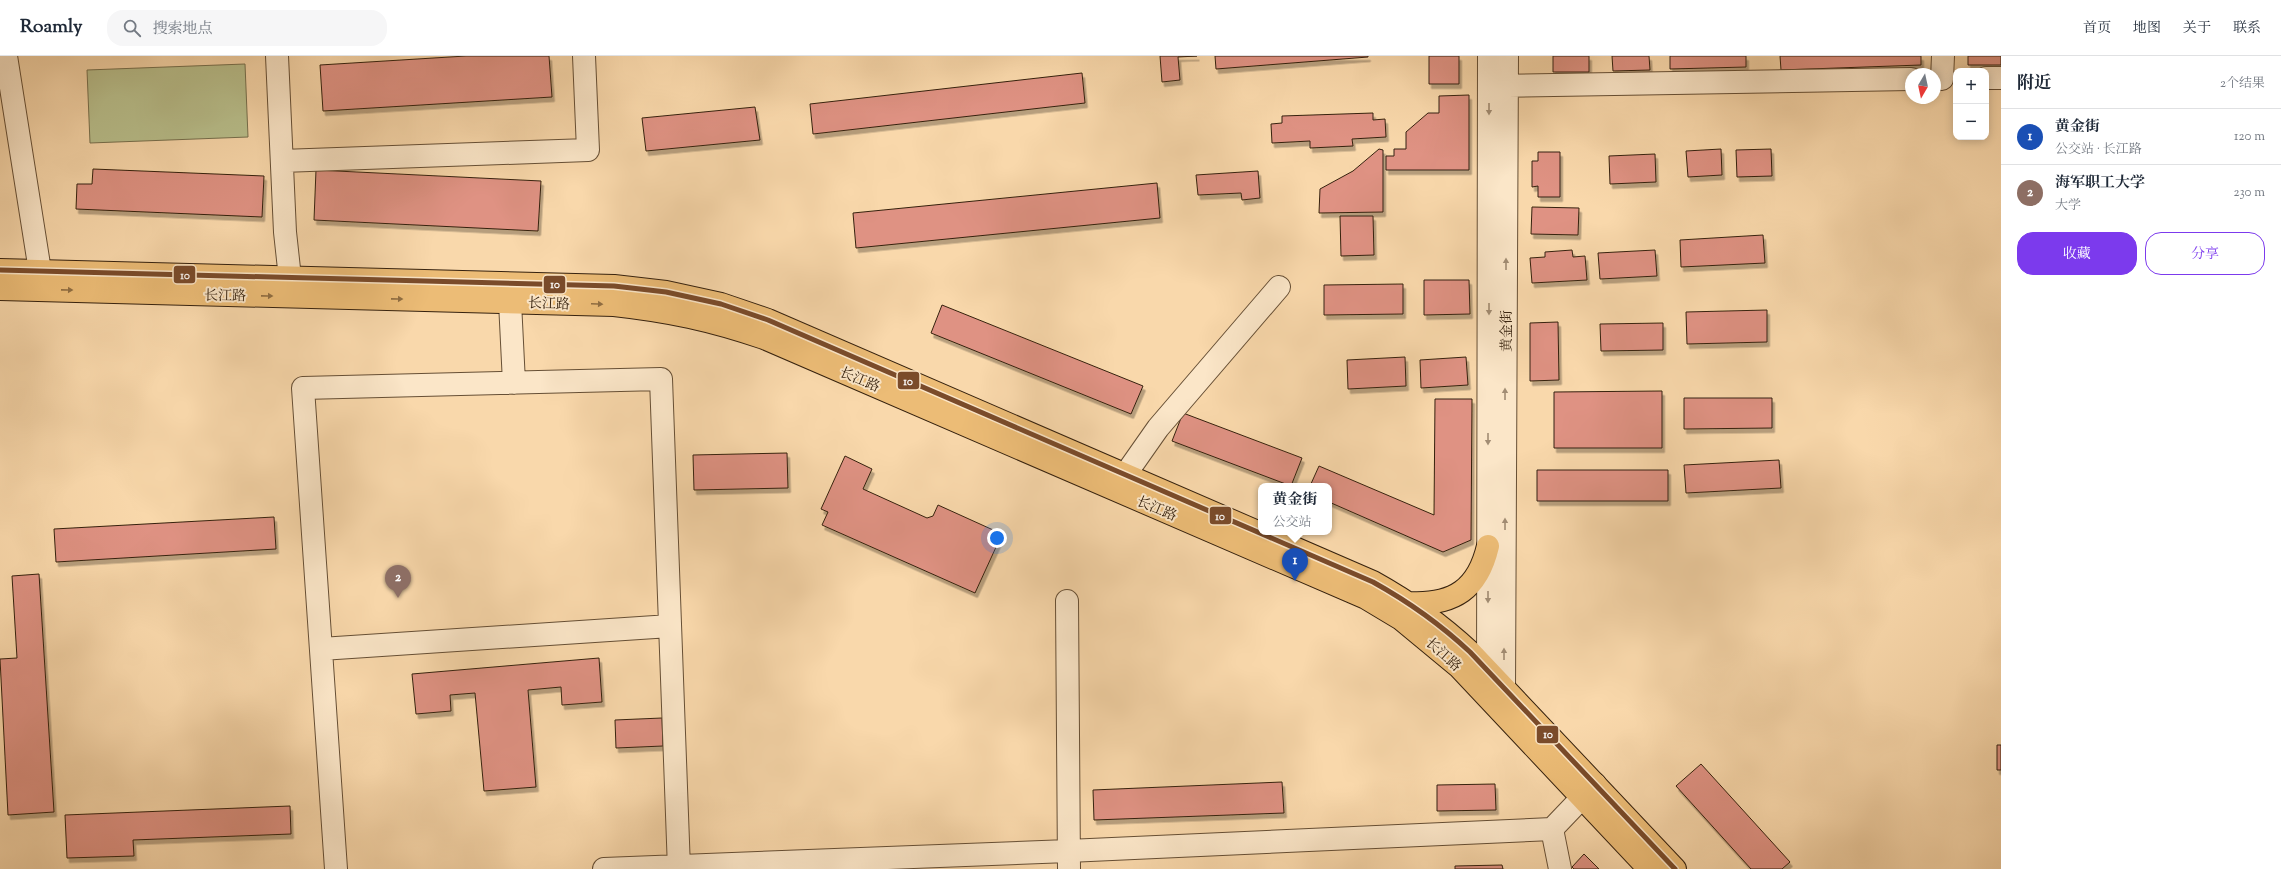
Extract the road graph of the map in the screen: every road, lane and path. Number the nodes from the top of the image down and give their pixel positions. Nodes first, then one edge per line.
1 (6, 56) edge
2 (277, 56) edge
3 (584, 56) edge
4 (1489, 56) edge
5 (1507, 56) edge
6 (1943, 56) edge
7 (1944, 78) edge
8 (1989, 78) edge
9 (2001, 78) edge
10 (1905, 79) edge
11 (1498, 86) junction
12 (282, 161) junction
13 (0, 270) edge
14 (290, 278) junction
15 (41, 280) junction
16 (1279, 287) dead end
17 (0, 289) edge
18 (510, 302) junction
19 (514, 383) junction
20 (1125, 475) junction
21 (1258, 532) edge
22 (1264, 535) edge
23 (1488, 546) junction
24 (1067, 601) dead end
25 (1410, 603) junction
26 (670, 626) junction
27 (321, 649) junction
28 (1488, 671) junction
29 (1496, 693) junction
30 (1589, 791) junction
31 (1552, 828) junction
32 (1069, 860) edge
33 (679, 867) edge
34 (336, 869) edge
35 (604, 869) edge
36 (1560, 869) edge
37 (1649, 869) edge
38 (1674, 869) edge

1 - 15 street
2 - 12 street
3 - 12 street
4 - 11 street, 黄金街
5 - 11 street, 黄金街
6 - 7 street
8 - 9 street
10 - 11 street
11 -> 23 street, 黄金街
29 -> 11 street, 黄金街
12 - 14 street
13 - 15 highway, 长江路
14 - 15 highway, 长江路
14 - 20 highway, 长江路
15 - 17 highway, 长江路
15 -> 18 highway, 长江路
16 - 20 street
18 - 19 street
18 -> 29 highway, 长江路
19 - 26 street
19 - 27 street
20 - 21 highway, 长江路
22 - 25 highway, 长江路
23 - 25 highway
23 -> 28 street, 黄金街
24 - 32 street
25 - 28 highway, 长江路
26 - 27 street
26 - 33 street
27 - 34 street
28 - 29 highway, 长江路
29 - 30 highway, 长江路
30 - 31 street
30 - 37 highway, 长江路
30 - 38 highway, 长江路
31 - 32 street
31 - 36 street
32 - 33 street
33 - 35 street

